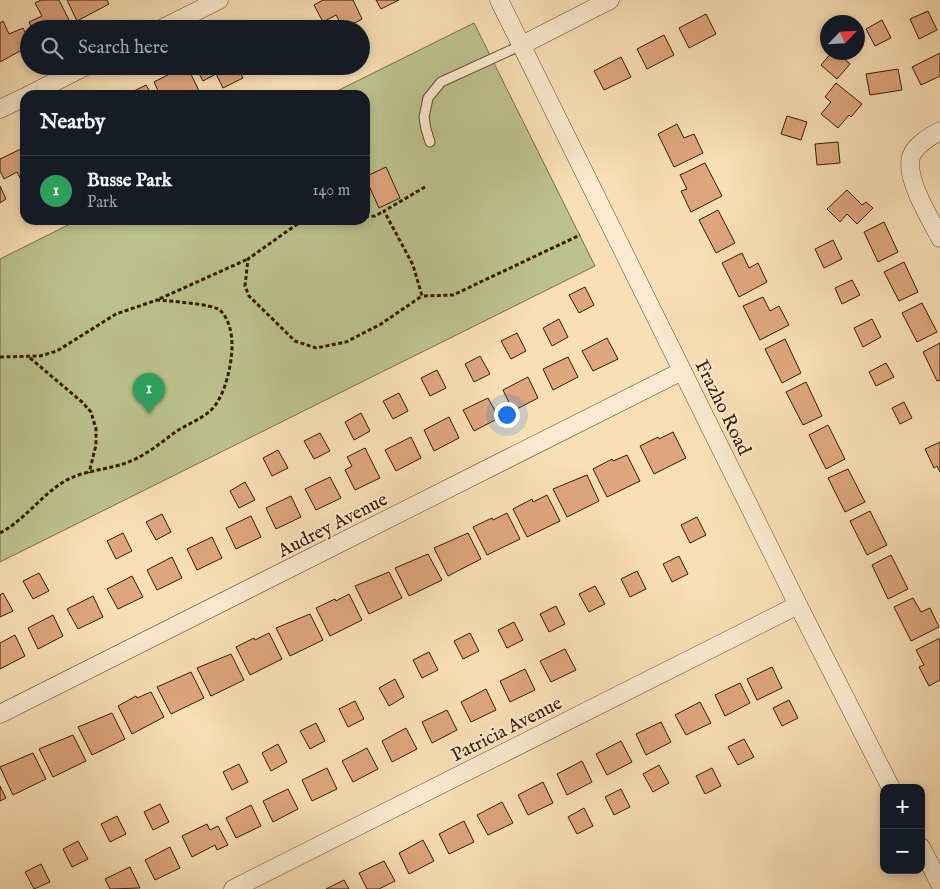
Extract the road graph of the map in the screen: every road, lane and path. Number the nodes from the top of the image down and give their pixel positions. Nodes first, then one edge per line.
1 (219, 0) edge
2 (499, 0) edge
3 (610, 0) edge
4 (179, 20) edge
5 (522, 45) junction
6 (68, 75) edge
7 (39, 90) edge
8 (20, 99) edge
9 (0, 109) edge
10 (940, 131) edge
11 (430, 142) dead end
12 (426, 188) dead end
13 (384, 211) junction
14 (370, 217) edge
15 (296, 225) edge
16 (580, 235) dead end
17 (940, 238) edge
18 (248, 259) junction
19 (422, 296) junction
20 (157, 300) junction
21 (0, 357) edge
22 (30, 357) junction
23 (682, 371) junction
24 (89, 473) junction
25 (0, 533) edge
26 (798, 604) junction
27 (0, 714) edge
28 (889, 784) edge
29 (925, 855) edge
30 (940, 884) edge
31 (233, 889) edge

1 - 4 street
2 - 5 street, Frazho Road
3 - 5 street
5 - 11 lane
5 - 23 street, Frazho Road
6 - 7 street
8 - 9 street
10 - 17 street
12 - 13 path
13 - 14 path
13 - 19 path
15 - 18 path
16 - 19 path
18 - 19 path
18 - 20 path
20 - 22 path
20 - 24 path
21 - 22 path
22 - 24 path
23 - 26 street, Frazho Road
23 - 27 street, Audrey Avenue
24 - 25 path
26 - 28 street, Frazho Road
26 - 31 street, Patricia Avenue
29 - 30 street

